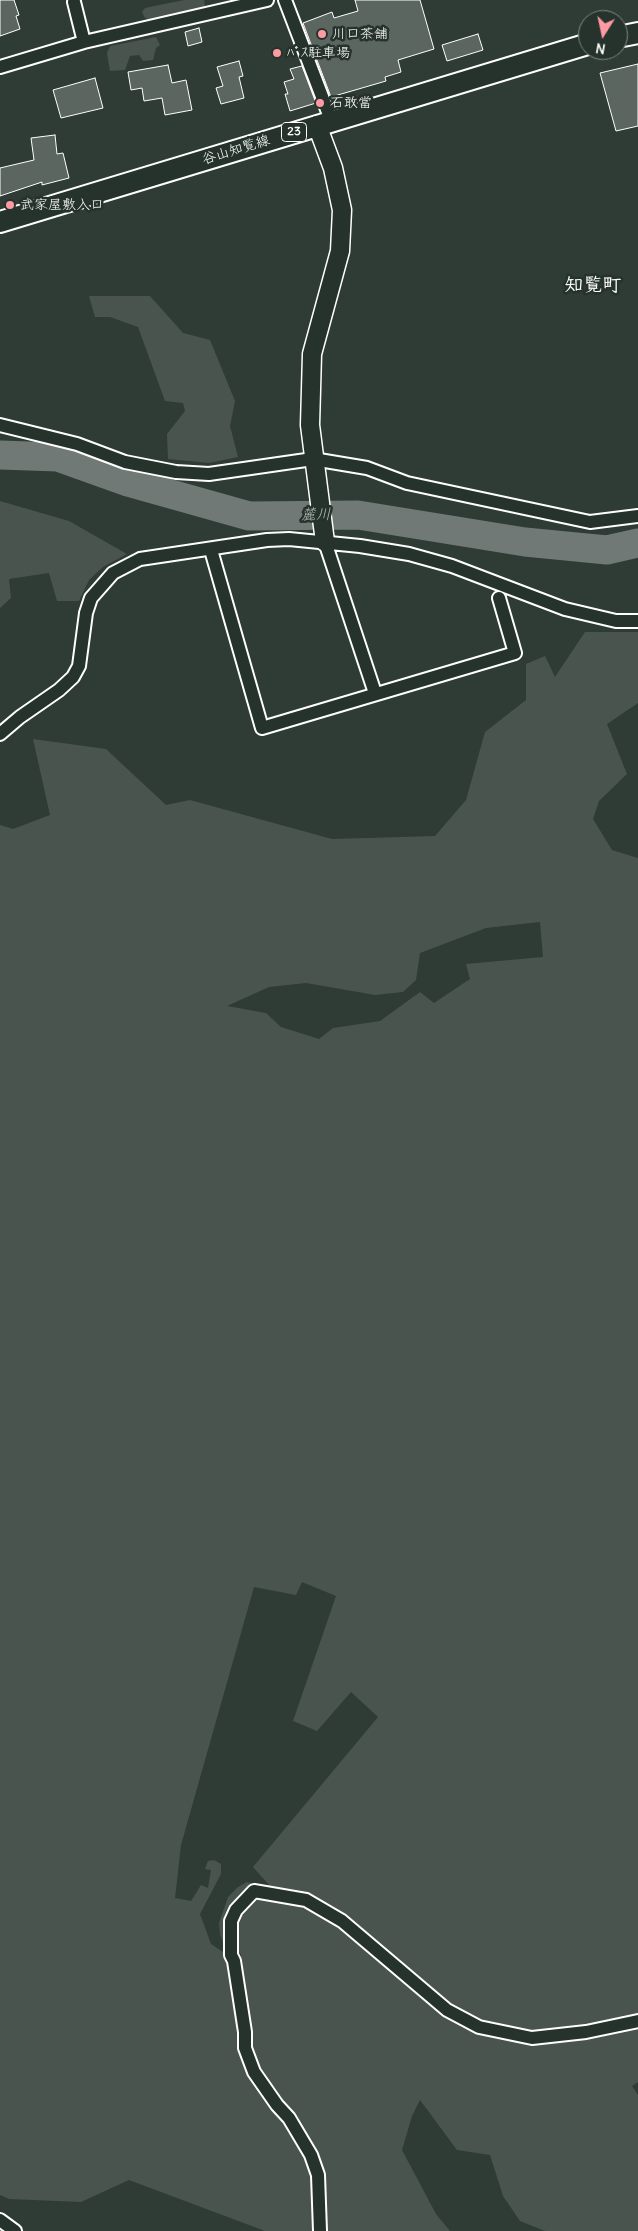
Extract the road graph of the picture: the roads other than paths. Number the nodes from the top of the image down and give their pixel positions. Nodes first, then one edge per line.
1 (268, 0) edge
2 (285, 0) edge
3 (74, 2) dead end
4 (84, 42) junction
5 (578, 47) edge
6 (0, 67) edge
7 (324, 123) junction
8 (0, 222) edge
9 (0, 425) edge
10 (313, 458) junction
11 (638, 516) edge
12 (325, 537) junction
13 (211, 550) junction
14 (499, 598) dead end
15 (638, 621) edge
16 (375, 693) junction
17 (0, 734) edge
18 (638, 2021) edge
19 (0, 2220) edge
20 (15, 2231) edge
21 (320, 2231) edge

1 - 4 street
2 - 7 street
3 - 4 street
4 - 6 street
5 - 7 main road, 谷山知覧線 / 23
7 - 8 main road, 谷山知覧線 / 23
7 - 10 street
9 - 10 street
10 - 11 street
10 - 12 street
12 - 13 street
12 - 15 street
12 - 16 street
13 - 16 street
13 - 17 street
14 - 16 street
18 - 21 street
19 - 20 street

